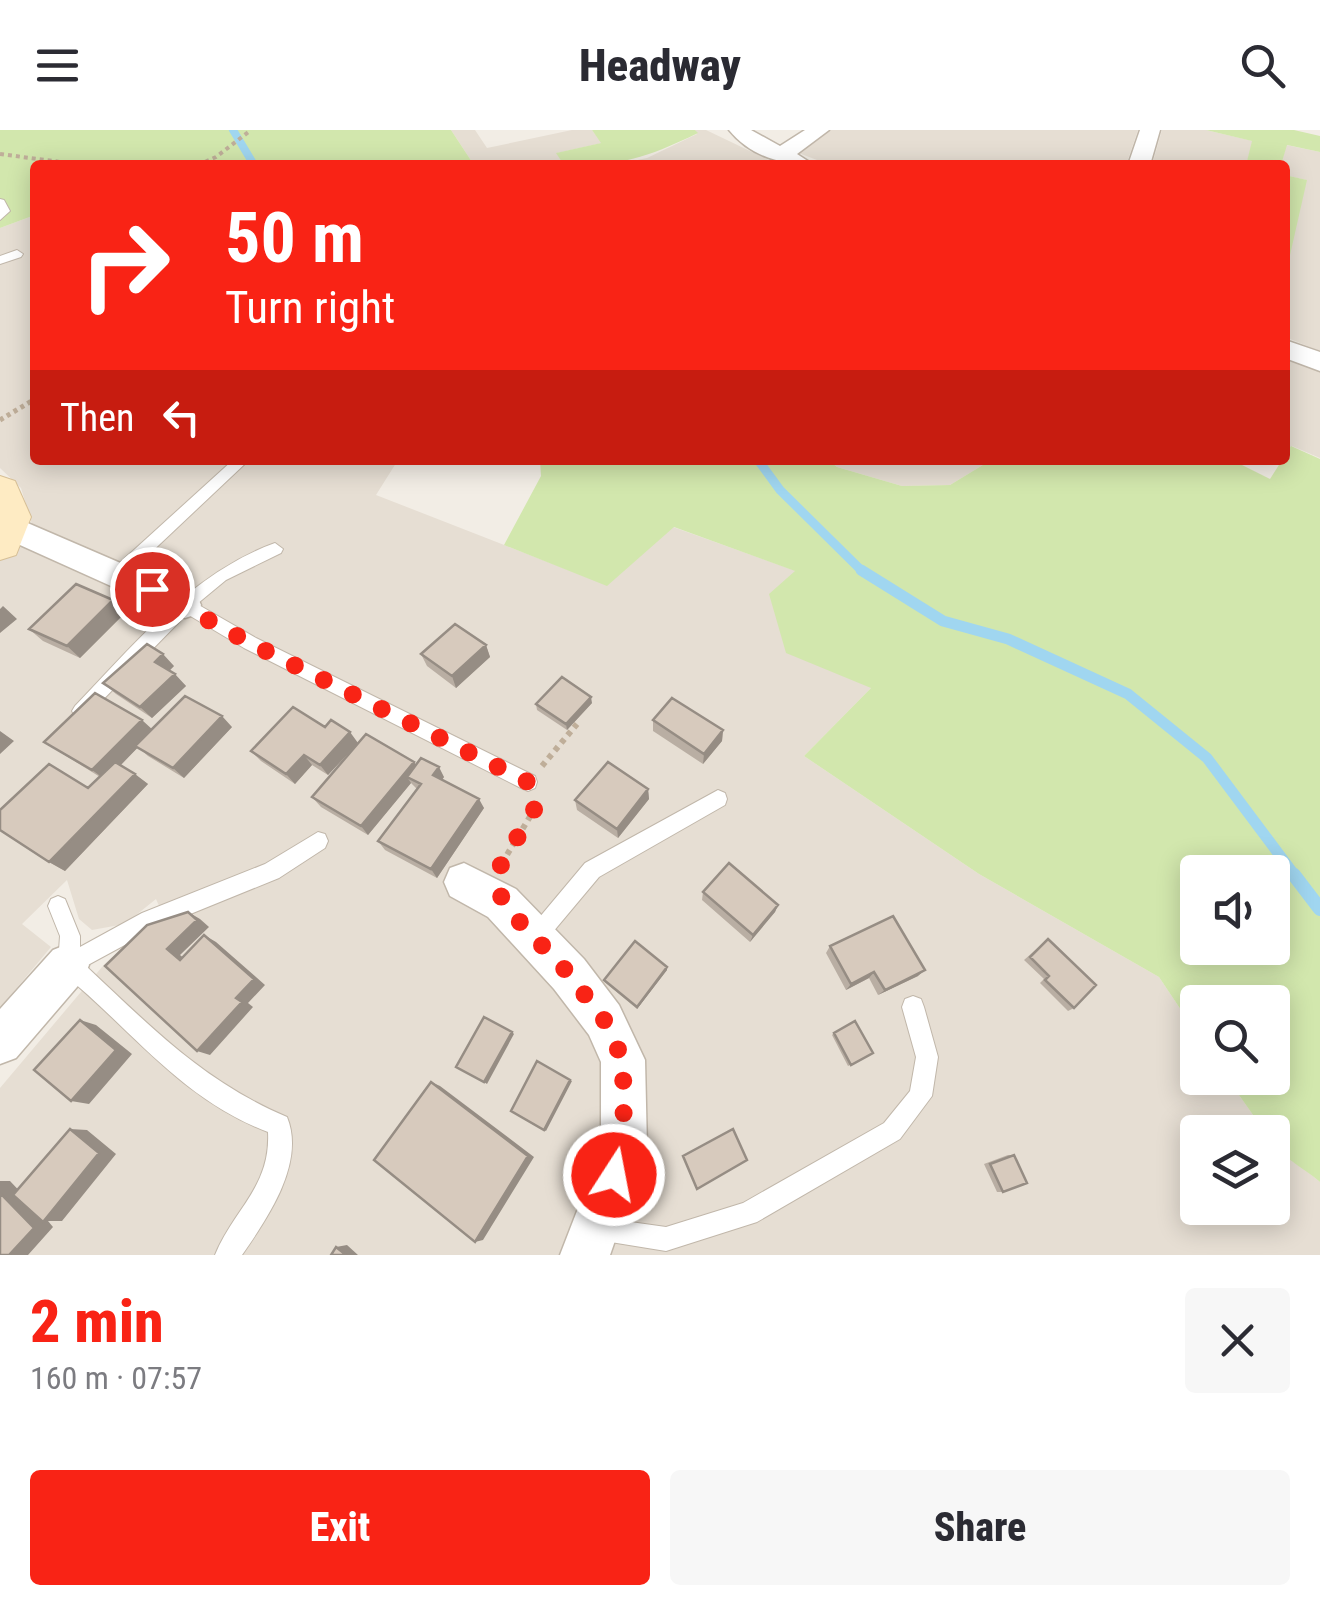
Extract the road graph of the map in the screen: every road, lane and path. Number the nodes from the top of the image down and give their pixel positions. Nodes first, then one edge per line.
1 (251, 130) edge
2 (739, 130) edge
3 (819, 130) edge
4 (1150, 130) edge
5 (0, 154) edge
6 (780, 156) junction
7 (45, 160) edge
8 (215, 160) edge
9 (790, 160) edge
10 (1141, 160) edge
11 (0, 202) edge
12 (0, 217) edge
13 (17, 254) dead end
14 (0, 260) edge
15 (1290, 350) edge
16 (1320, 362) edge
17 (30, 402) edge
18 (0, 420) edge
19 (237, 465) edge
20 (3, 521) edge
21 (275, 548) dead end
22 (119, 573) junction
23 (185, 604) junction
24 (577, 724) edge
25 (65, 727) edge
26 (528, 782) junction
27 (718, 799) dead end
28 (318, 841) dead end
29 (483, 892) joint
30 (58, 906) dead end
31 (535, 938) junction
32 (68, 965) junction
33 (913, 1007) dead end
34 (0, 1042) edge
35 (590, 1242) edge
36 (227, 1255) edge

1 - 8 path
2 - 6 street
3 - 6 street
4 - 10 street
5 - 7 path
6 - 9 street
11 - 12 lane
13 - 14 lane
15 - 16 street
17 - 18 path
19 - 22 lane
20 - 22 street
21 - 23 lane
22 - 23 street
23 - 25 lane
23 - 26 lane
24 - 26 path
26 - 29 path
27 - 31 lane
28 - 32 lane
29 - 31 street
30 - 32 lane
31 - 35 street
32 - 34 street
32 - 36 lane
33 - 35 lane

